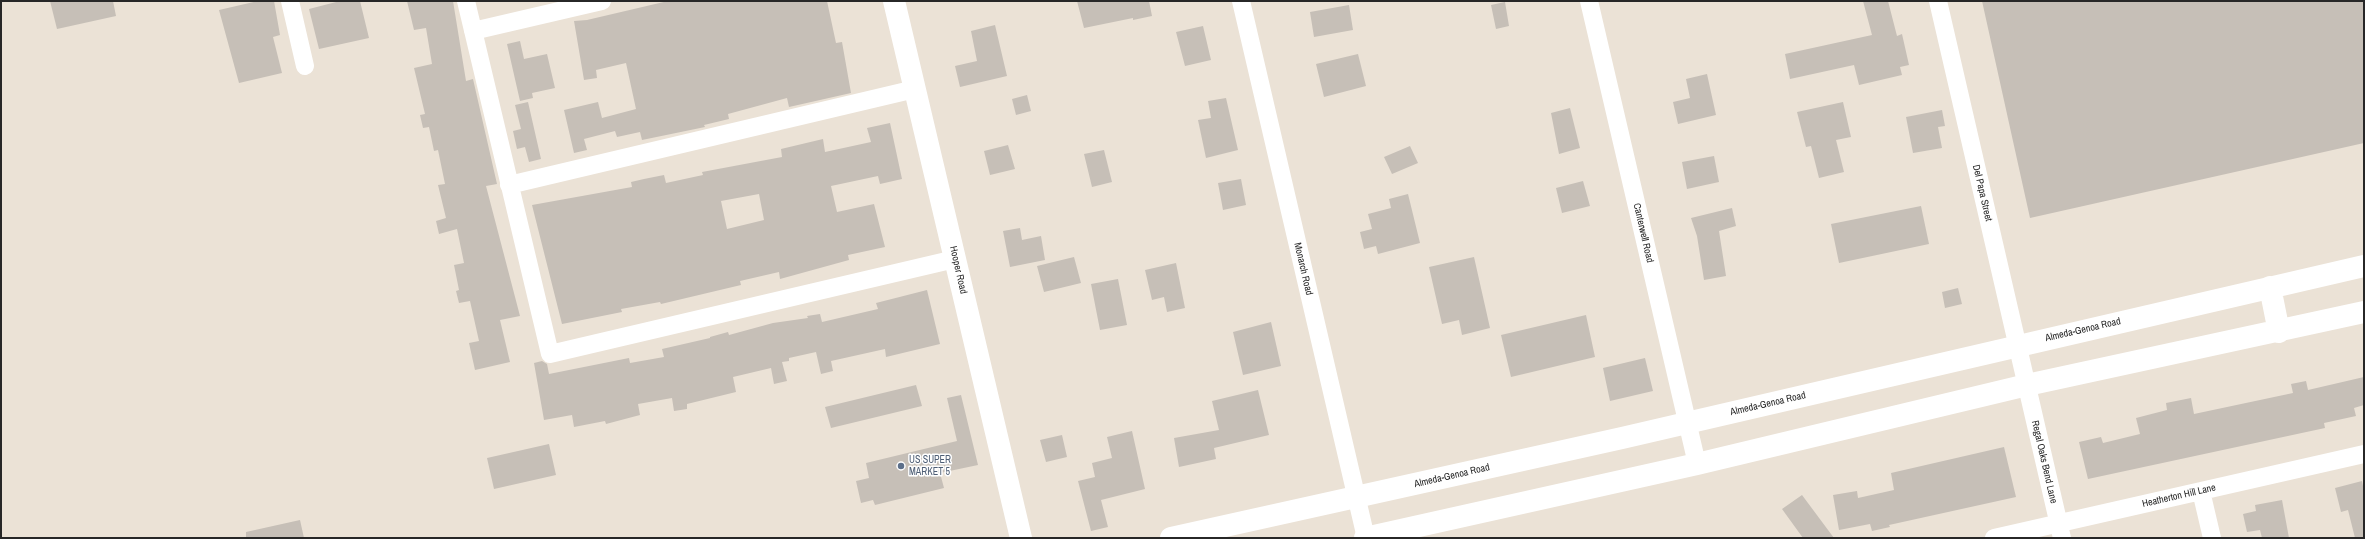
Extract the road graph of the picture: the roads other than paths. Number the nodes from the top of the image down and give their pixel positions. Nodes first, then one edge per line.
1 (290, 1) edge
2 (466, 1) edge
3 (602, 1) edge
4 (894, 1) edge
5 (1241, 1) edge
6 (1589, 1) edge
7 (1938, 1) edge
8 (473, 30) junction
9 (305, 66) dead end
10 (915, 89) junction
11 (509, 185) junction
12 (955, 259) junction
13 (2364, 266) edge
14 (2270, 287) junction
15 (2364, 312) edge
16 (2279, 332) junction
17 (2017, 345) junction
18 (2026, 386) junction
19 (1687, 423) junction
20 (2364, 454) edge
21 (1697, 464) junction
22 (2201, 491) junction
23 (1356, 498) junction
24 (2060, 531) edge
25 (1021, 538) edge
26 (1171, 538) edge
27 (1366, 538) edge
28 (1994, 538) edge
29 (2212, 538) edge

1 - 9 street
2 - 8 street
3 - 8 street
4 - 10 main road, Hooper Road
5 - 23 street, Monarch Road
6 - 19 street, Canterwell Road
7 - 17 street, Del Papa Street
8 - 11 street
10 - 11 street
10 - 12 main road, Hooper Road
11 - 12 street
12 - 25 main road, Hooper Road
13 - 14 main road, Almeda-Genoa Road
14 - 16 main road
14 - 17 main road, Almeda-Genoa Road
15 - 16 main road
16 - 18 main road
17 - 18 street, Del Papa Street
17 - 19 main road, Almeda-Genoa Road
18 - 21 main road
18 - 24 street, Regal Oaks Bend Lane
19 - 21 street, Canterwell Road
19 - 23 main road, Almeda-Genoa Road
20 - 22 street, Heatherton Hill Lane
21 - 27 main road
22 - 24 street, Heatherton Hill Lane
22 - 29 street
23 - 26 main road, Almeda-Genoa Road
23 - 27 street, Monarch Road
24 - 28 street, Heatherton Hill Lane

